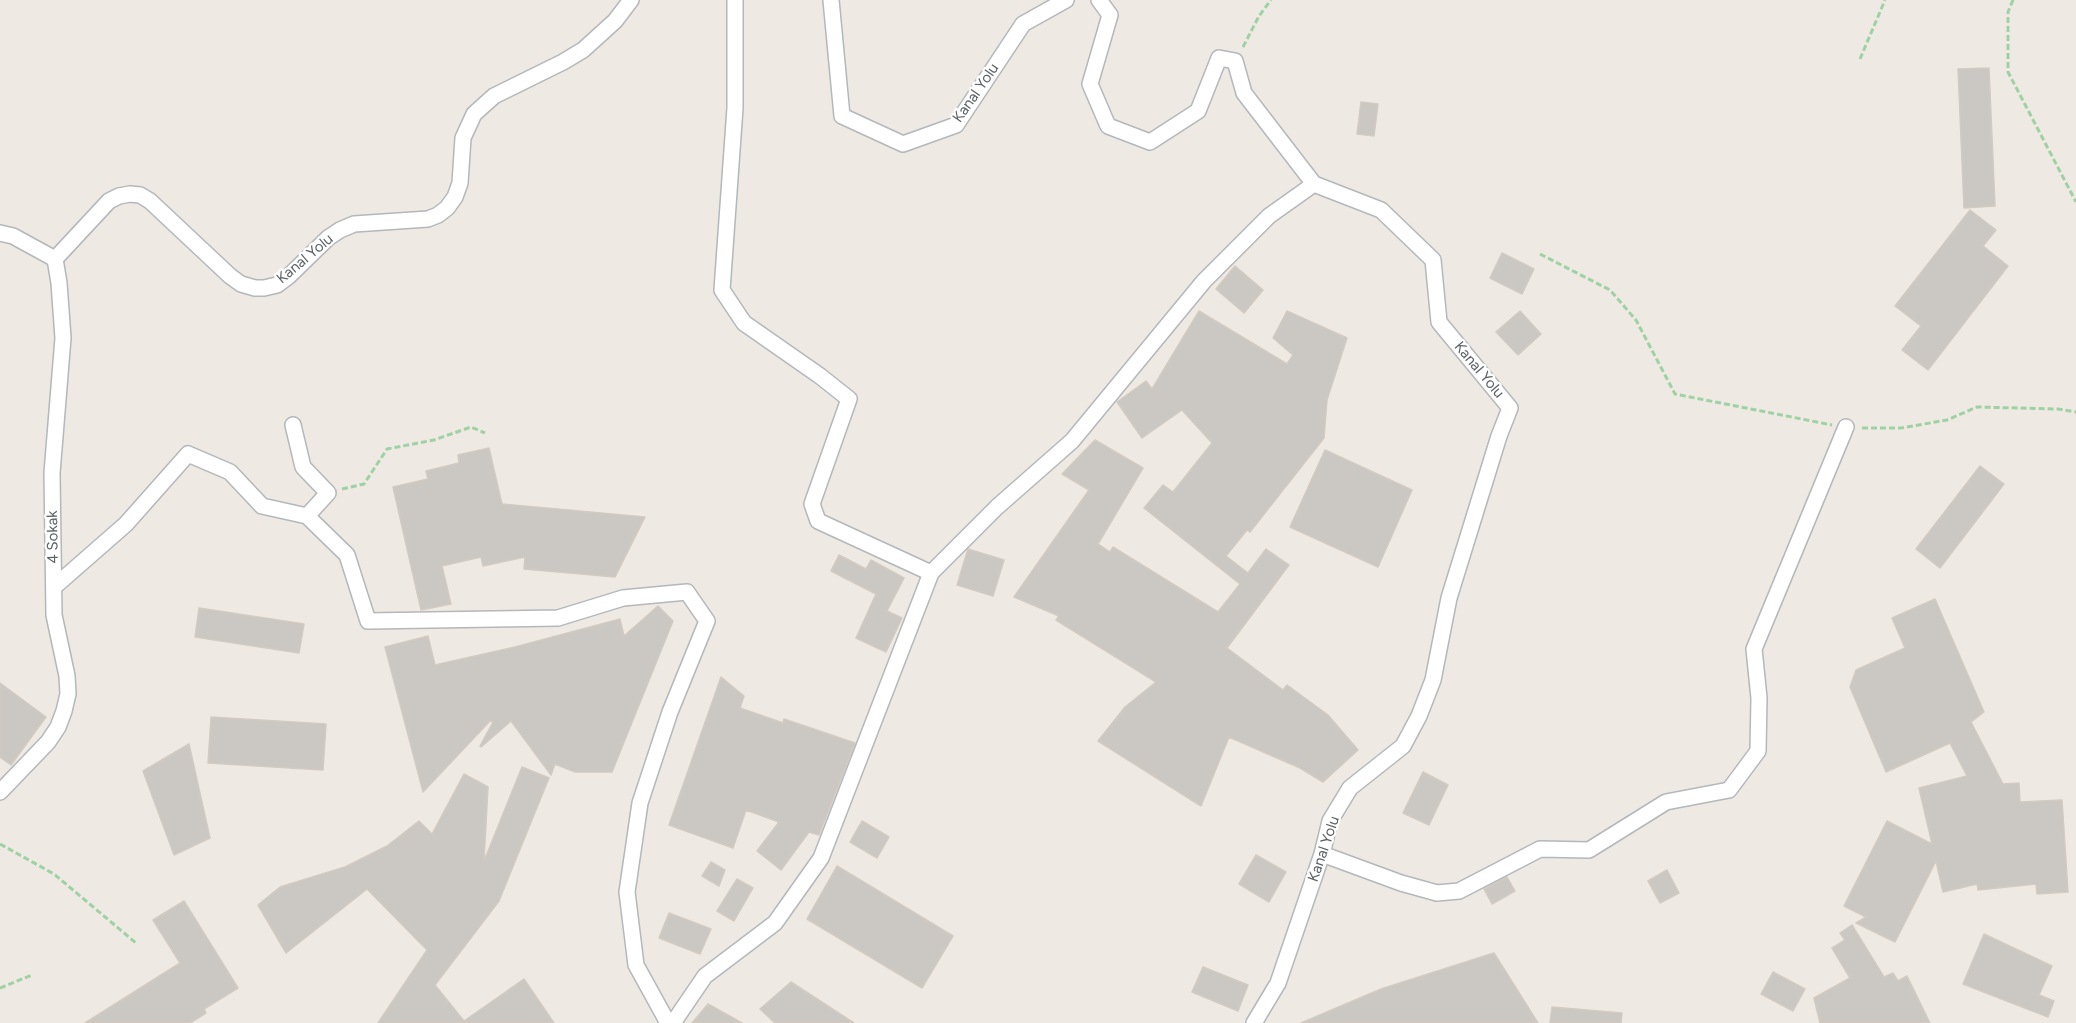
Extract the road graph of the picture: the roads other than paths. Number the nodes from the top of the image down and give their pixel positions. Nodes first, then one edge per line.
1 (631, 0) edge
2 (735, 0) edge
3 (831, 0) edge
4 (1066, 0) edge
5 (1099, 0) edge
6 (1314, 184) junction
7 (0, 233) edge
8 (55, 259) junction
9 (293, 425) dead end
10 (1846, 428) road end
11 (307, 516) junction
12 (931, 573) junction
13 (54, 587) junction
14 (0, 792) edge
15 (1322, 854) junction
16 (668, 1023) edge
17 (673, 1023) edge
18 (1254, 1023) edge

1 - 8 street, Kanal Yolu
2 - 12 street
3 - 4 street, Kanal Yolu
5 - 6 street
6 - 12 street
6 - 15 street, Kanal Yolu
7 - 8 street
8 - 13 street, 4 Sokak
9 - 11 street
10 - 15 street
11 - 13 street
11 - 16 street
12 - 17 street
13 - 14 street, 4 Sokak
15 - 18 street, Kanal Yolu

